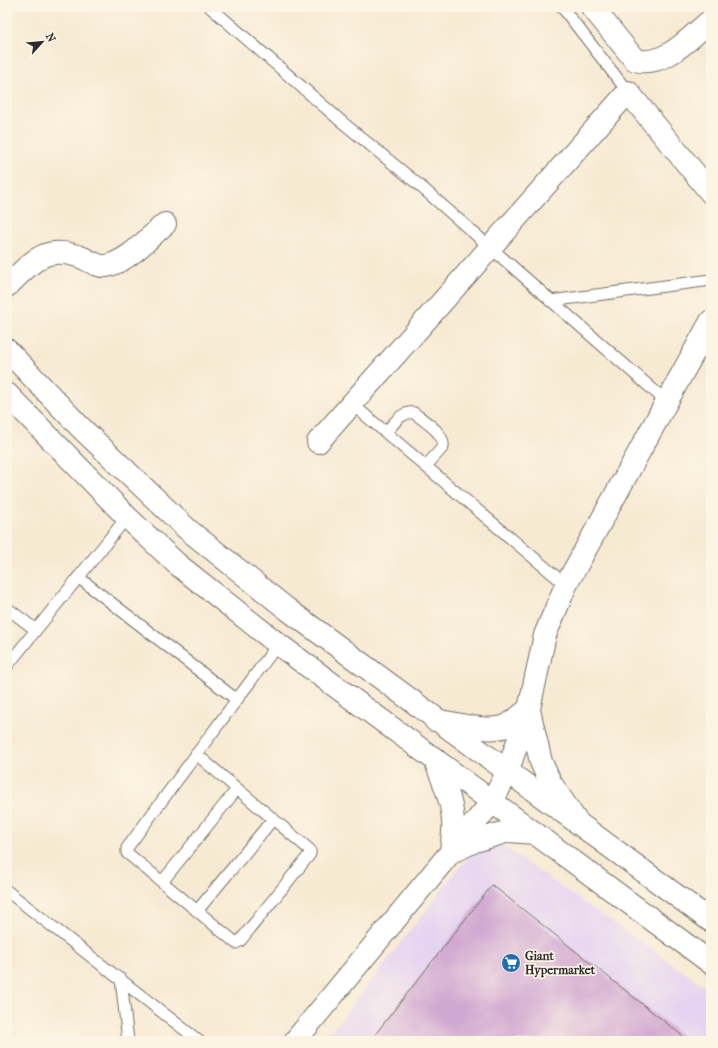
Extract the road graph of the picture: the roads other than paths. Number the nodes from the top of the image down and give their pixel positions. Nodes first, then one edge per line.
1 (210, 7) edge
2 (562, 7) edge
3 (592, 7) edge
4 (711, 20) edge
5 (628, 92) junction
6 (711, 193) edge
7 (165, 224) dead end
8 (490, 248) junction
9 (711, 280) edge
10 (7, 286) edge
11 (550, 301) junction
12 (711, 321) edge
13 (7, 350) edge
14 (7, 394) edge
15 (667, 402) junction
16 (352, 404) junction
17 (386, 432) junction
18 (318, 442) dead end
19 (426, 466) junction
20 (127, 517) junction
21 (78, 577) junction
22 (566, 585) junction
23 (7, 608) edge
24 (36, 630) junction
25 (278, 644) junction
26 (7, 666) edge
27 (237, 700) junction
28 (529, 709) junction
29 (435, 720) junction
30 (196, 754) junction
31 (434, 758) junction
32 (507, 773) junction
33 (237, 789) junction
34 (492, 802) junction
35 (273, 818) junction
36 (580, 826) junction
37 (535, 833) junction
38 (451, 852) junction
39 (162, 882) junction
40 (7, 891) edge
41 (198, 911) junction
42 (711, 921) edge
43 (711, 963) edge
44 (121, 979) junction
45 (128, 1041) edge
46 (199, 1041) edge
47 (295, 1041) edge

1 - 8 lane
2 - 5 lane
3 - 4 street
5 - 6 street
5 - 8 street
7 - 10 street
8 - 11 lane
8 - 16 street
9 - 11 lane
11 - 15 lane
12 - 15 street
13 - 29 street
14 - 20 street
15 - 22 street
16 - 17 lane
16 - 18 street
17 - 19 lane
17 - 19 lane
19 - 22 lane
20 - 21 lane
20 - 25 street
21 - 24 lane
21 - 27 lane
22 - 28 street
23 - 24 lane
24 - 26 lane
25 - 27 lane
25 - 31 street
27 - 30 lane
28 - 29 street
28 - 32 street
28 - 36 street
29 - 32 street
30 - 33 lane
30 - 39 lane
31 - 34 street
31 - 38 street
32 - 34 street
32 - 36 street
33 - 35 lane
33 - 39 lane
34 - 37 street
34 - 38 street
35 - 41 lane
35 - 41 lane
36 - 42 street
37 - 38 street
37 - 43 street
38 - 47 street
39 - 41 lane
40 - 44 lane
44 - 45 lane
44 - 46 lane

